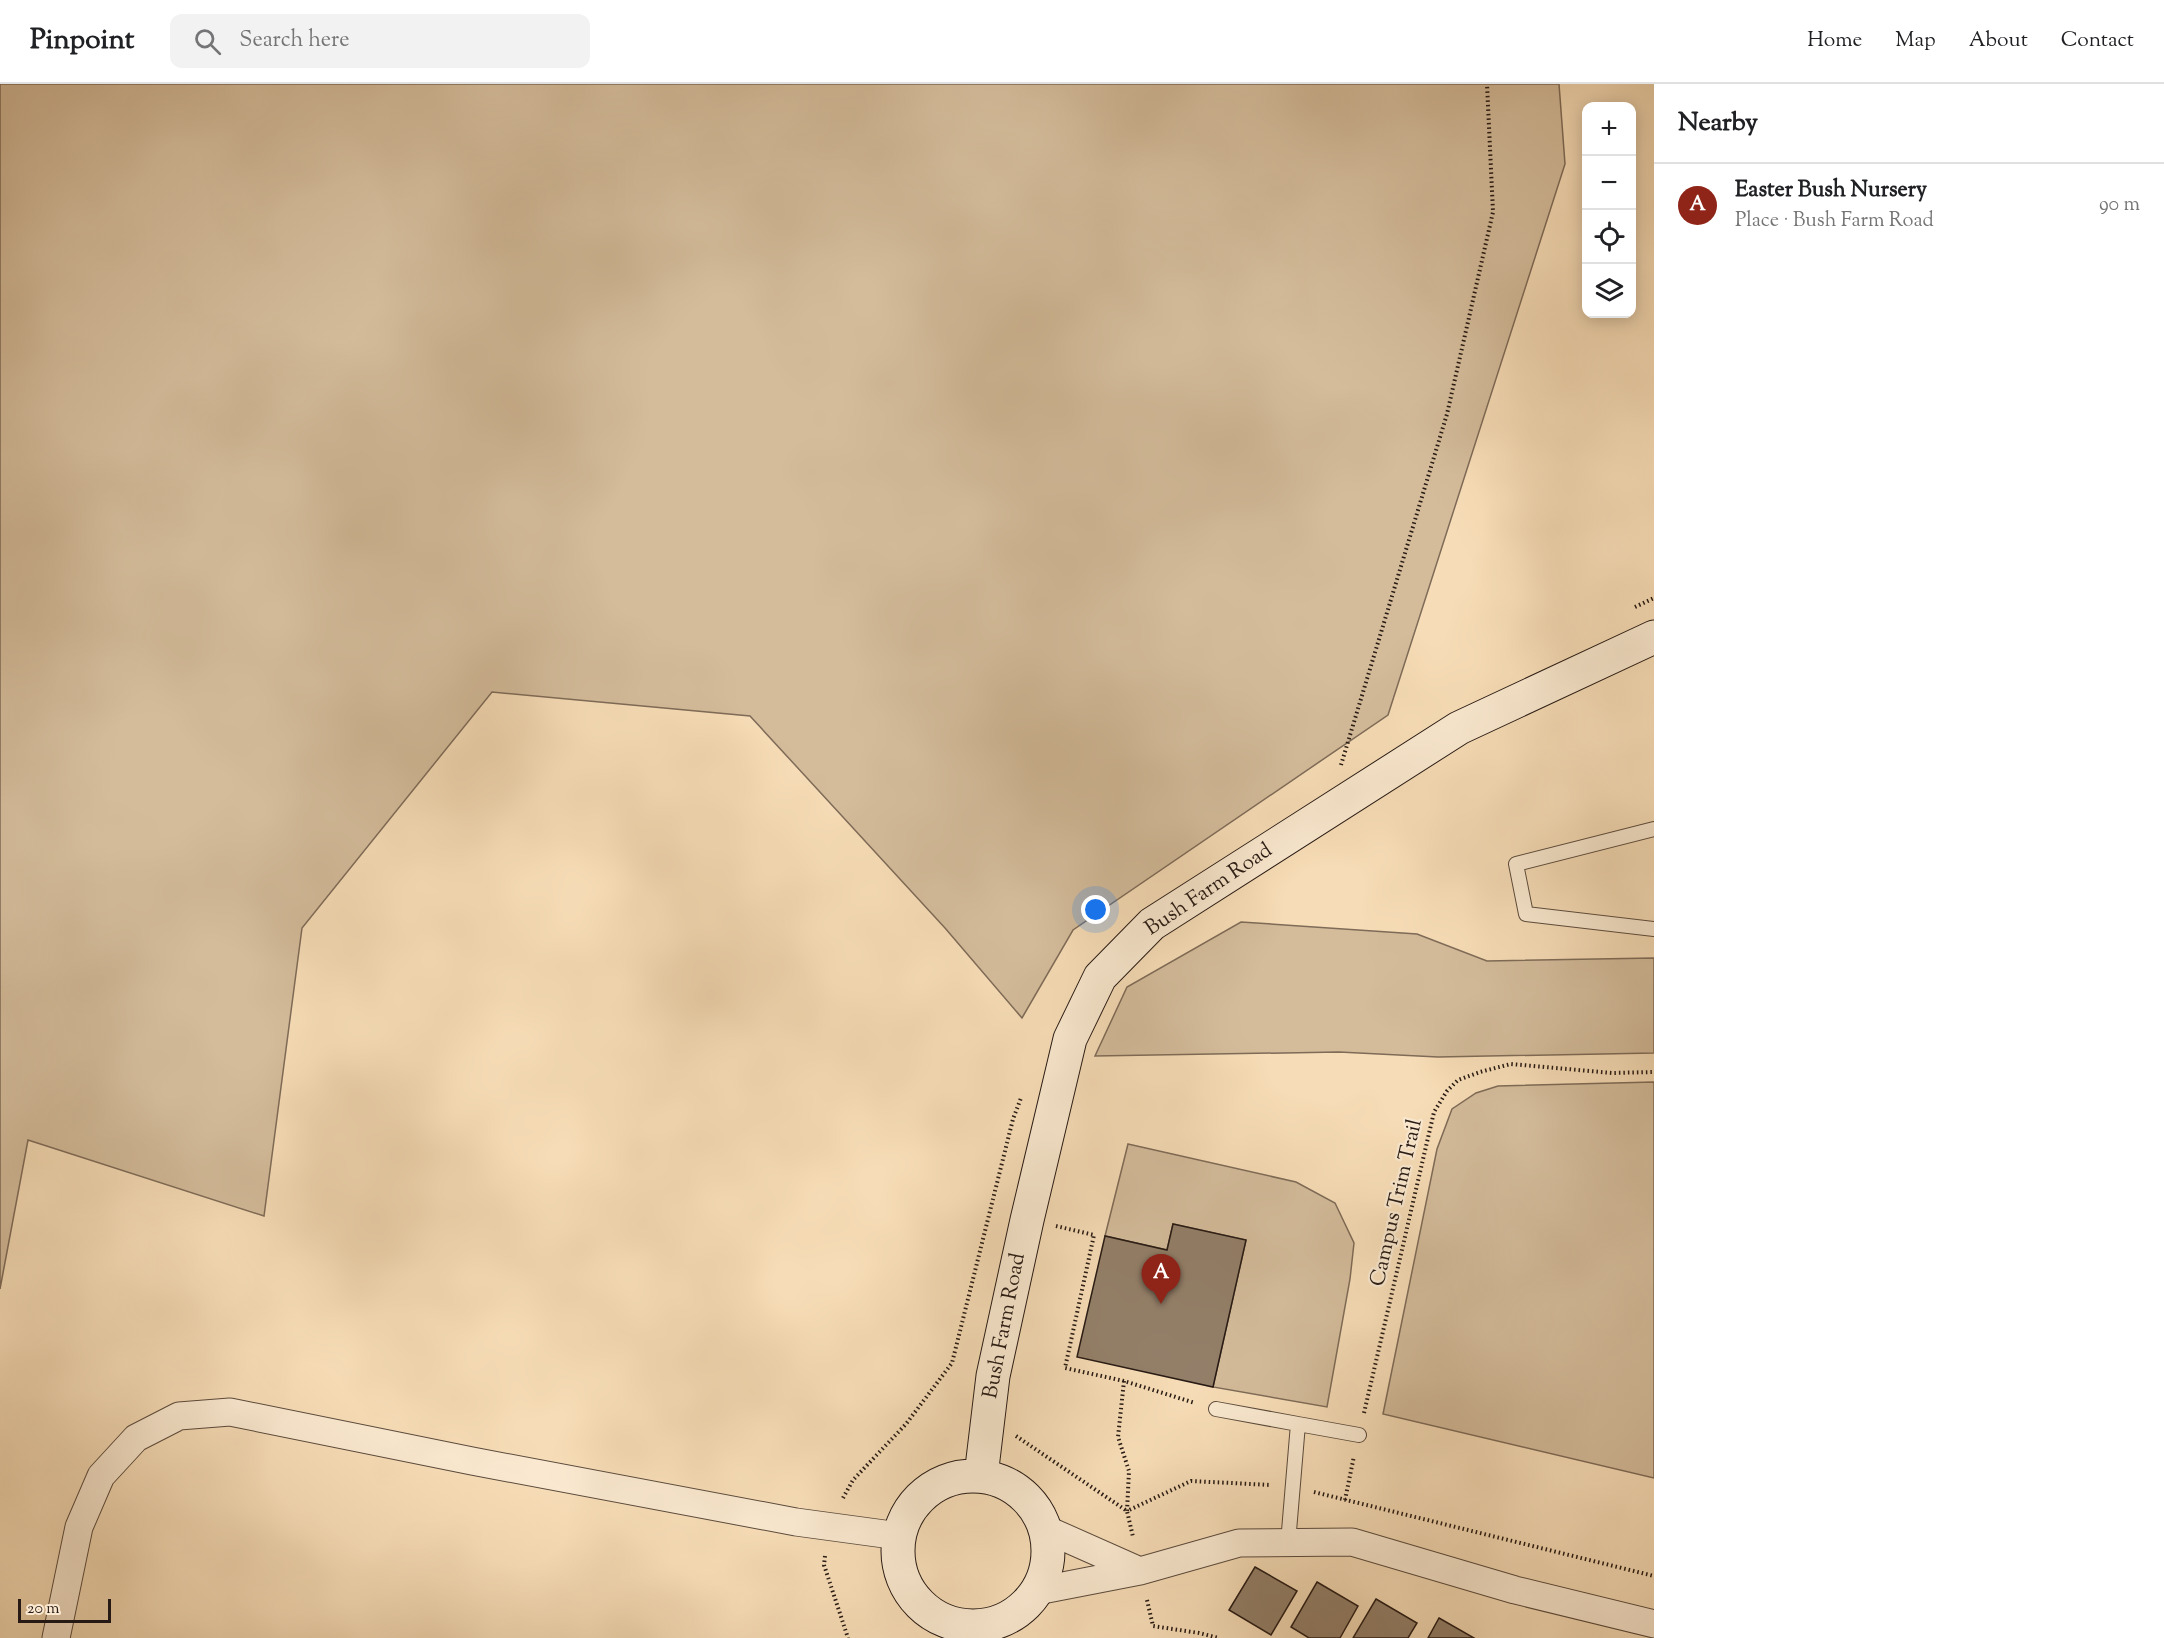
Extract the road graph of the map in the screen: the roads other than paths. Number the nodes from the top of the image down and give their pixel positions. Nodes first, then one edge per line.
1 (1654, 637) edge
2 (1654, 829) edge
3 (1654, 929) edge
4 (1216, 1409) road end
5 (1298, 1424) junction
6 (1359, 1435) road end
7 (981, 1476) junction
8 (1043, 1528) junction
9 (899, 1536) junction
10 (1288, 1543) junction
11 (1140, 1571) junction
12 (1037, 1591) junction
13 (1654, 1624) edge
14 (930, 1626) edge
15 (980, 1632) edge
16 (56, 1638) edge

1 - 7 street, Bush Farm Road
2 - 3 lane
4 - 5 lane
5 - 6 lane
5 - 10 lane
7 - 8 street
7 - 9 street
8 - 11 street
8 - 12 street
9 - 14 street
9 - 16 street
10 - 11 street
10 - 13 street
11 - 12 street
12 - 15 street
14 - 15 street

